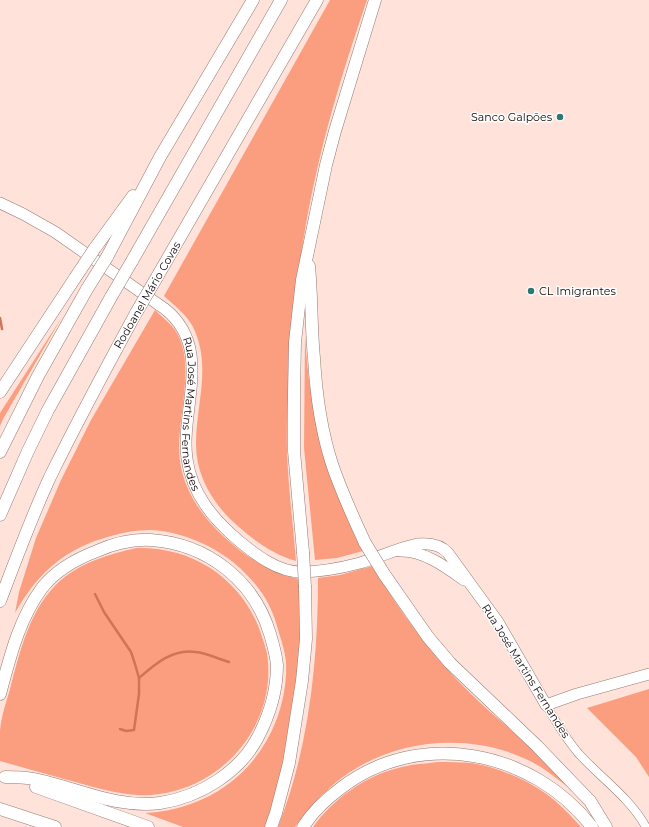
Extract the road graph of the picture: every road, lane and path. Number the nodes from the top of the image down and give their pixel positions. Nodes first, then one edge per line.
1 (253, 0) edge
2 (280, 0) edge
3 (317, 0) edge
4 (375, 0) edge
5 (160, 157) junction
6 (0, 203) edge
7 (308, 254) junction
8 (0, 392) edge
9 (0, 452) edge
10 (0, 515) edge
11 (442, 548) junction
12 (394, 551) junction
13 (422, 556) junction
14 (471, 586) junction
15 (0, 601) edge
16 (649, 674) edge
17 (0, 694) edge
18 (546, 705) junction
19 (3, 776) edge
20 (0, 809) edge
21 (55, 827) edge
22 (148, 827) edge
23 (271, 827) edge
24 (303, 827) edge
25 (592, 827) edge
26 (606, 827) edge
27 (646, 827) edge

1 - 5 highway
2 - 10 highway, bridge
3 - 15 highway, Rodoanel Mário Covas, bridge
4 - 7 highway
5 - 8 highway, bridge
5 - 9 highway, bridge
6 - 12 main road, Rua José Martins Fernandes
7 - 23 highway, bridge
7 - 26 highway, bridge
11 - 12 main road, Rua José Martins Fernandes
11 - 13 main road
11 - 14 main road, Rua José Martins Fernandes
12 - 13 main road, Rua José Martins Fernandes
13 - 14 main road, Rua José Martins Fernandes
14 - 18 main road, Rua José Martins Fernandes
16 - 18 main road
17 - 19 highway
18 - 27 street, Rua José Martins Fernandes
19 - 22 highway
20 - 21 highway
24 - 25 highway

